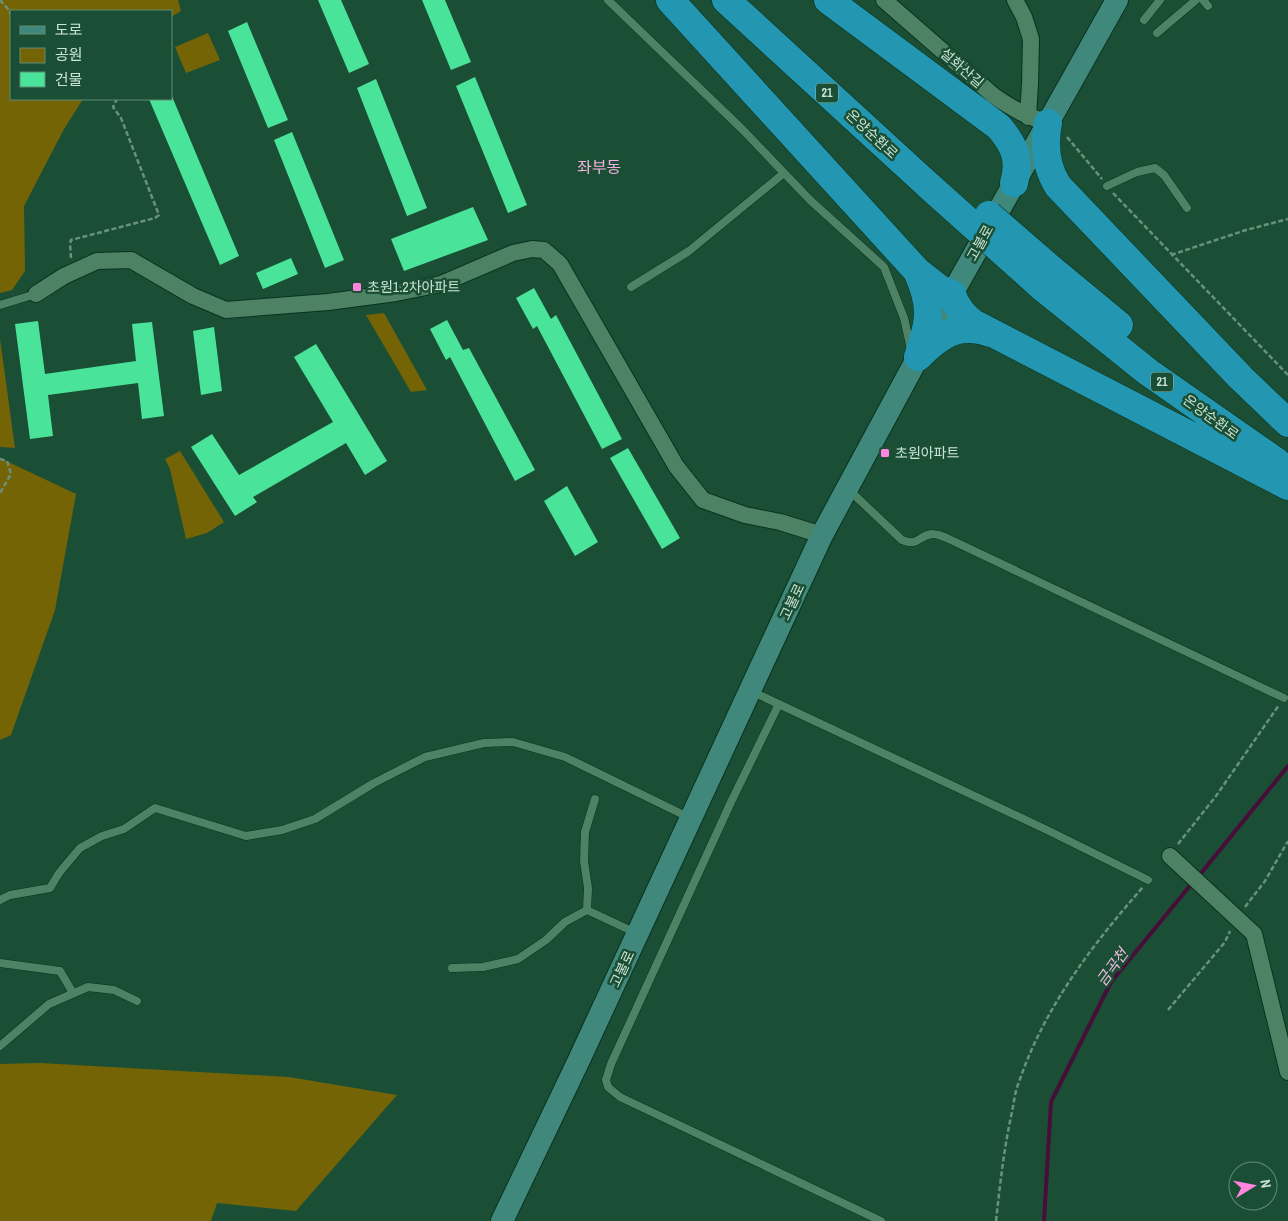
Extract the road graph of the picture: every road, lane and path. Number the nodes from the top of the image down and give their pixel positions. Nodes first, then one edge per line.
1 (0, 0) edge
2 (608, 0) edge
3 (670, 0) edge
4 (726, 0) edge
5 (753, 0) edge
6 (828, 0) edge
7 (884, 0) edge
8 (1015, 0) edge
9 (1117, 0) edge
10 (1160, 0) edge
11 (1196, 0) edge
12 (10, 12) edge
13 (1144, 20) dead end
14 (1157, 33) dead end
15 (116, 100) edge
16 (1038, 120) junction
17 (999, 127) junction
18 (784, 173) junction
19 (933, 177) junction
20 (1014, 183) junction
21 (1058, 186) junction
22 (1107, 186) junction
23 (1187, 208) dead end
24 (1288, 219) edge
25 (1171, 255) junction
26 (917, 271) junction
27 (73, 272) junction
28 (1046, 277) junction
29 (632, 287) dead end
30 (36, 294) joint
31 (952, 294) junction
32 (0, 305) edge
33 (994, 334) junction
34 (916, 360) junction
35 (1288, 375) edge
36 (1288, 423) edge
37 (1288, 448) edge
38 (0, 459) edge
39 (1288, 469) edge
40 (1288, 486) edge
41 (848, 488) junction
42 (0, 493) edge
43 (822, 535) junction
44 (751, 691) junction
45 (1284, 698) joint
46 (779, 704) junction
47 (595, 799) dead end
48 (692, 819) junction
49 (1170, 856) joint
50 (1148, 880) joint
51 (0, 900) edge
52 (586, 910) junction
53 (638, 934) junction
54 (0, 963) edge
55 (452, 968) dead end
56 (73, 993) junction
57 (137, 1001) dead end
58 (0, 1046) edge
59 (1288, 1072) edge
60 (502, 1221) edge
61 (881, 1221) edge
62 (996, 1221) edge

1 - 12 path
2 - 18 lane
3 - 26 highway
4 - 19 highway, 온양순환로 / 21
5 - 19 highway, 온양순환로 / 21
6 - 17 highway
7 - 16 street, 설화산길
8 - 16 street
9 - 16 main road, 고불로
10 - 13 lane
11 - 14 lane
15 - 27 path
16 - 17 highway
16 - 20 main road, 고불로
16 - 21 highway
16 - 22 path
17 - 20 highway
18 - 29 lane
18 - 34 lane
19 - 28 highway, 21, bridge
20 - 21 highway
20 - 31 main road, 고불로
21 - 36 highway
22 - 23 lane
22 - 25 path
24 - 25 path
25 - 35 path
26 - 31 highway
26 - 34 highway
27 - 30 street
27 - 43 street
28 - 37 highway, 온양순환로 / 21
28 - 39 highway, 온양순환로 / 21
30 - 32 lane
31 - 33 highway
31 - 34 main road, 고불로
33 - 34 highway
33 - 40 highway
34 - 41 main road, 고불로
38 - 42 path
41 - 43 main road, 고불로
41 - 45 lane
43 - 44 main road, 고불로
44 - 46 lane
44 - 48 main road, 고불로
45 - 49 path
46 - 50 lane
46 - 61 lane
47 - 52 lane
48 - 51 lane
48 - 53 main road, 고불로
49 - 59 street
50 - 62 path
52 - 53 lane
52 - 55 lane
53 - 60 main road, 고불로
54 - 56 lane
56 - 57 lane
56 - 58 lane

